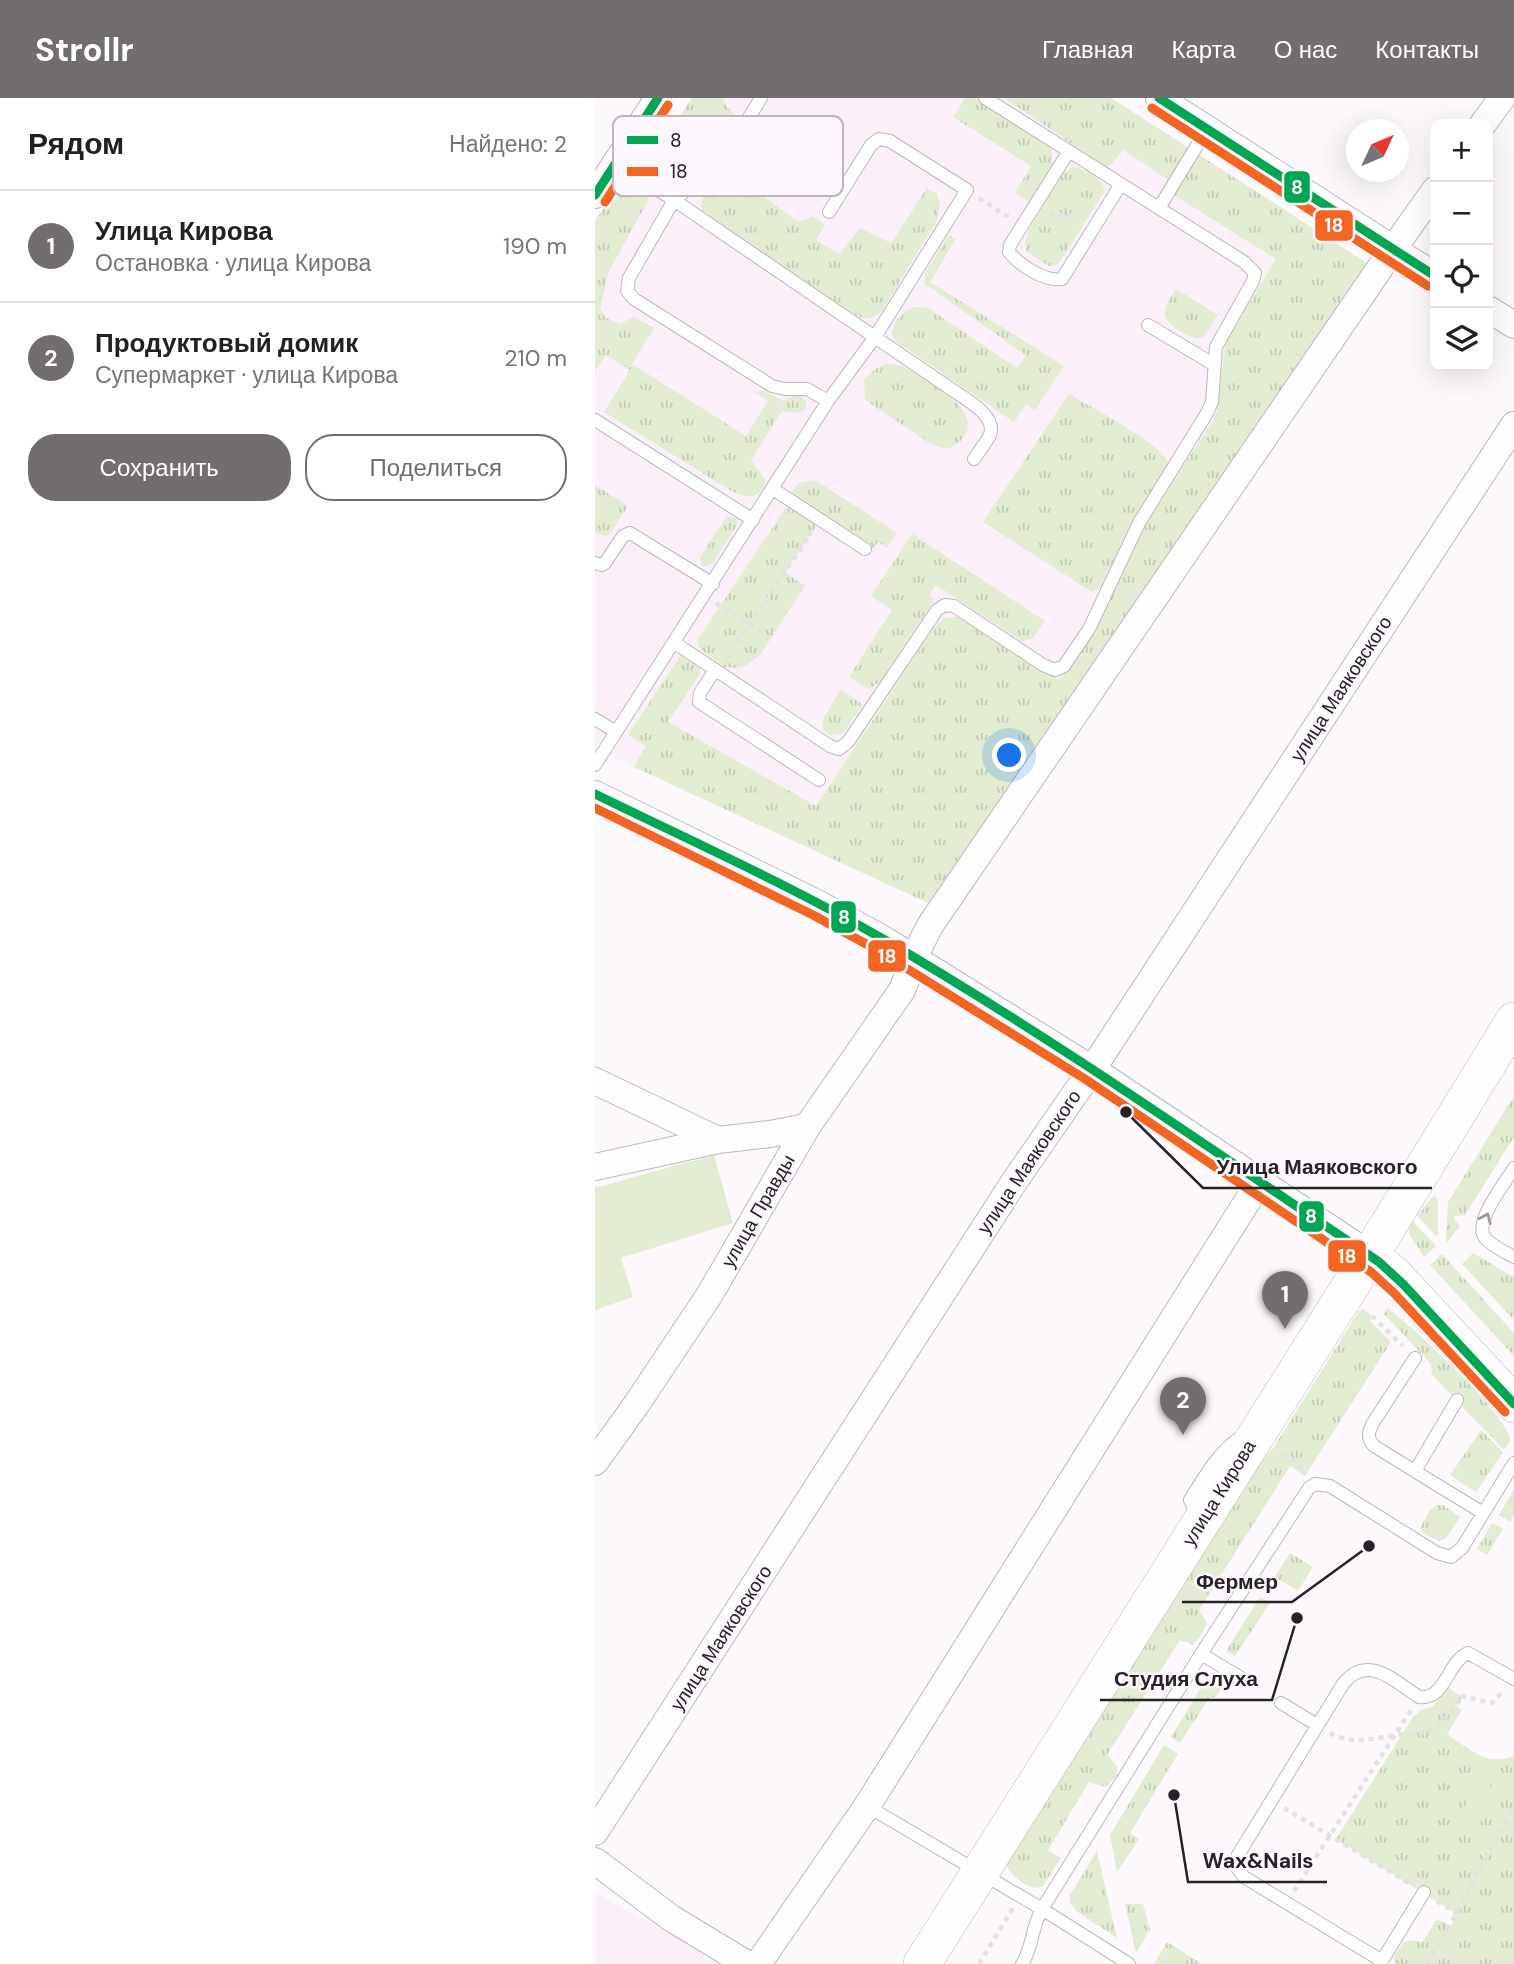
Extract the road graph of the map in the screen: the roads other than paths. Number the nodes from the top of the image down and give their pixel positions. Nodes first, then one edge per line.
1 (658, 98) edge
2 (761, 98) edge
3 (985, 98) edge
4 (1159, 98) edge
5 (1502, 98) edge
6 (647, 116) edge
7 (750, 116) edge
8 (1487, 119) edge
9 (1207, 129) junction
10 (1069, 151) junction
11 (613, 168) edge
12 (1121, 184) junction
13 (843, 190) edge
14 (595, 195) edge
15 (668, 196) edge
16 (679, 196) edge
17 (839, 196) edge
18 (1430, 197) edge
19 (674, 200) junction
20 (1159, 208) junction
21 (829, 212) dead end
22 (1393, 249) junction
23 (1430, 273) edge
24 (1493, 312) edge
25 (1148, 324) dead end
26 (1514, 325) edge
27 (875, 337) junction
28 (1213, 364) junction
29 (828, 401) junction
30 (595, 420) edge
31 (1514, 425) edge
32 (974, 459) dead end
33 (773, 489) junction
34 (753, 520) junction
35 (865, 549) dead end
36 (595, 563) edge
37 (713, 584) junction
38 (675, 643) junction
39 (716, 670) junction
40 (595, 719) edge
41 (616, 732) junction
42 (595, 765) edge
43 (818, 780) dead end
44 (595, 794) edge
45 (915, 958) junction
46 (1514, 1021) edge
47 (1092, 1069) junction
48 (595, 1081) edge
49 (807, 1127) junction
50 (719, 1140) junction
51 (595, 1167) edge
52 (1514, 1168) edge
53 (1260, 1181) junction
54 (1370, 1255) junction
55 (1514, 1257) edge
56 (1415, 1358) road end
57 (1457, 1400) dead end
58 (1514, 1404) edge
59 (595, 1462) edge
60 (1514, 1464) edge
61 (1415, 1471) junction
62 (1483, 1513) junction
63 (1201, 1654) junction
64 (1513, 1678) edge
65 (1246, 1681) dead end
66 (1281, 1703) dead end
67 (1317, 1725) junction
68 (867, 1806) junction
69 (595, 1832) edge
70 (595, 1861) edge
71 (979, 1870) junction
72 (1424, 1892) road end
73 (1042, 1909) junction
74 (1381, 1963) edge
75 (747, 1964) edge
76 (758, 1964) edge
77 (922, 1964) edge
78 (1022, 1964) edge
79 (1129, 1964) edge

1 - 6 street
2 - 7 lane
3 - 10 lane
4 - 9 street
5 - 8 street
9 - 20 lane
9 - 22 street
10 - 12 lane
10 - 12 lane
11 - 14 street
12 - 20 lane
13 - 27 lane
15 - 19 lane
16 - 19 lane
17 - 21 lane
18 - 22 street, улица Правды
19 - 27 lane
19 - 29 lane
20 - 28 lane
22 - 23 street
22 - 45 street, улица Правды
24 - 26 street
25 - 28 lane
27 - 29 lane
27 - 32 lane
28 - 39 lane
29 - 33 lane
30 - 34 lane
31 - 47 street, улица Маяковского
33 - 34 lane
33 - 35 lane
34 - 37 lane
36 - 37 lane
37 - 38 lane
38 - 39 lane
38 - 41 lane
39 - 43 lane
40 - 41 lane
41 - 42 lane
44 - 45 street
45 - 47 street
45 - 49 street, улица Правды
46 - 54 street, улица Кирова
47 - 53 street
47 - 69 street, улица Маяковского
48 - 50 street
49 - 50 street
49 - 59 street, улица Правды
50 - 51 street
55 -> 52 lane
53 - 54 street
53 - 68 street
54 - 58 street
54 - 71 street, улица Кирова
56 - 61 lane
57 - 61 lane
60 - 62 lane
61 - 62 lane
62 - 63 lane
63 - 65 lane
63 - 73 lane
64 - 67 lane
66 - 67 lane
67 - 74 lane
68 - 71 lane
68 - 76 street
70 - 75 street
71 - 73 lane
71 - 77 street, улица Кирова
72 - 74 lane
73 - 78 lane
73 - 79 lane

